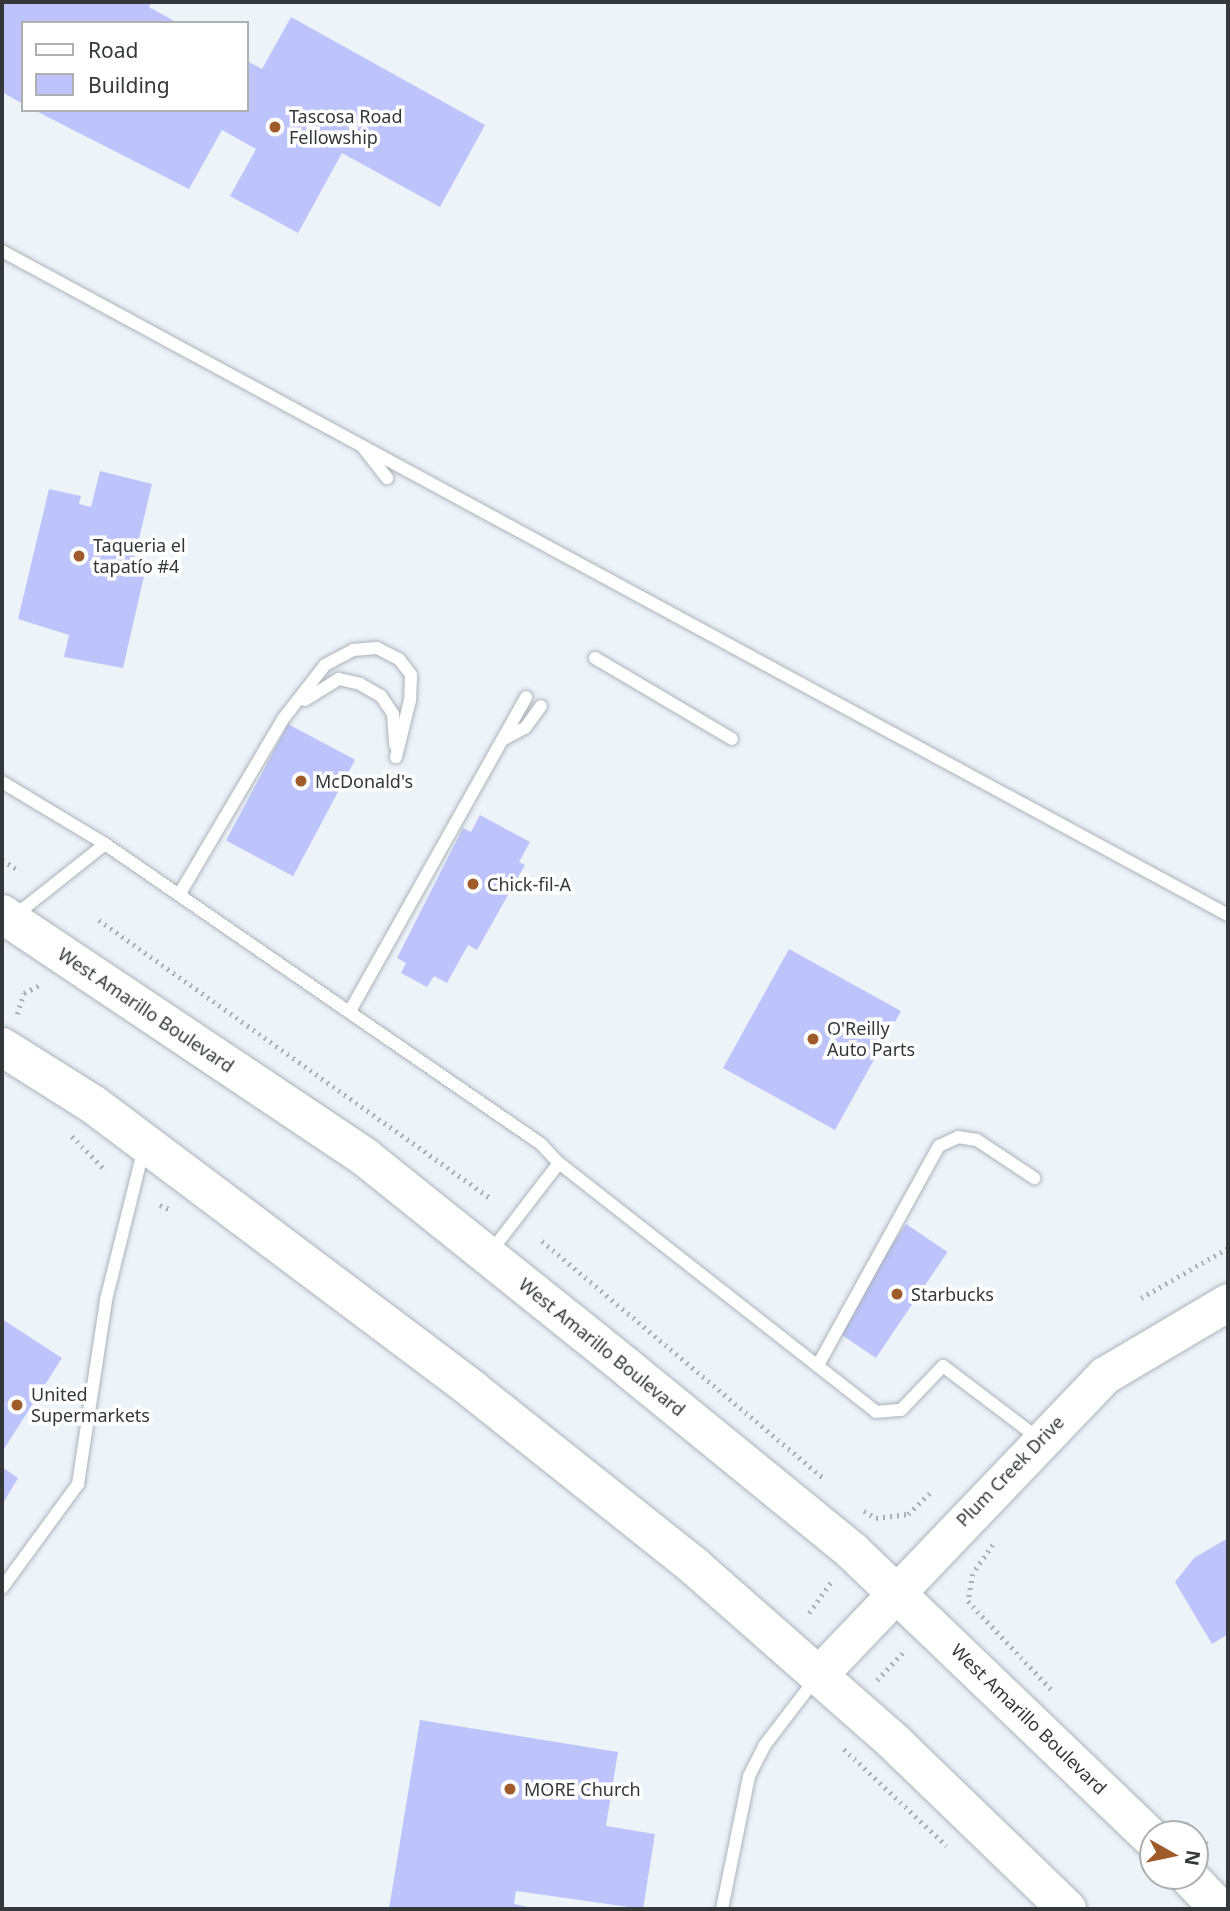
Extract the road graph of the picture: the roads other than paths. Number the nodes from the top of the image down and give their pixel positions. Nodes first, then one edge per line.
1 (2, 251) edge
2 (360, 443) junction
3 (387, 478) dead end
4 (595, 664) dead end
5 (526, 696) dead end
6 (541, 706) dead end
7 (283, 719) junction
8 (732, 739) dead end
9 (501, 740) junction
10 (2, 782) edge
11 (105, 844) junction
12 (179, 895) junction
13 (1228, 915) edge
14 (5, 922) edge
15 (350, 1011) junction
16 (9, 1031) edge
17 (145, 1143) junction
18 (559, 1163) junction
19 (1034, 1178) dead end
20 (488, 1256) junction
21 (1228, 1302) edge
22 (818, 1365) junction
23 (1039, 1438) junction
24 (2, 1588) edge
25 (895, 1592) junction
26 (819, 1674) junction
27 (1157, 1820) edge
28 (1209, 1882) edge
29 (722, 1909) edge
30 (1067, 1909) edge
31 (1220, 1909) edge

1 - 2 lane
2 - 3 lane
2 - 13 lane
4 - 8 lane
5 - 9 lane
6 - 9 lane
7 - 7 lane
7 - 12 lane
9 - 15 lane
10 - 11 lane
11 - 12 lane
11 - 14 lane
12 - 15 lane
14 - 20 highway, West Amarillo Boulevard
15 - 18 lane
16 - 17 highway
17 - 24 lane
17 - 26 highway
18 - 20 lane
18 - 22 lane
19 - 22 lane
20 - 25 highway, West Amarillo Boulevard
21 - 23 street, Plum Creek Drive
22 - 23 lane
23 - 25 street, Plum Creek Drive
25 - 26 street, Plum Creek Drive
25 - 27 highway, West Amarillo Boulevard
26 - 29 lane
26 - 30 highway
28 - 31 highway

